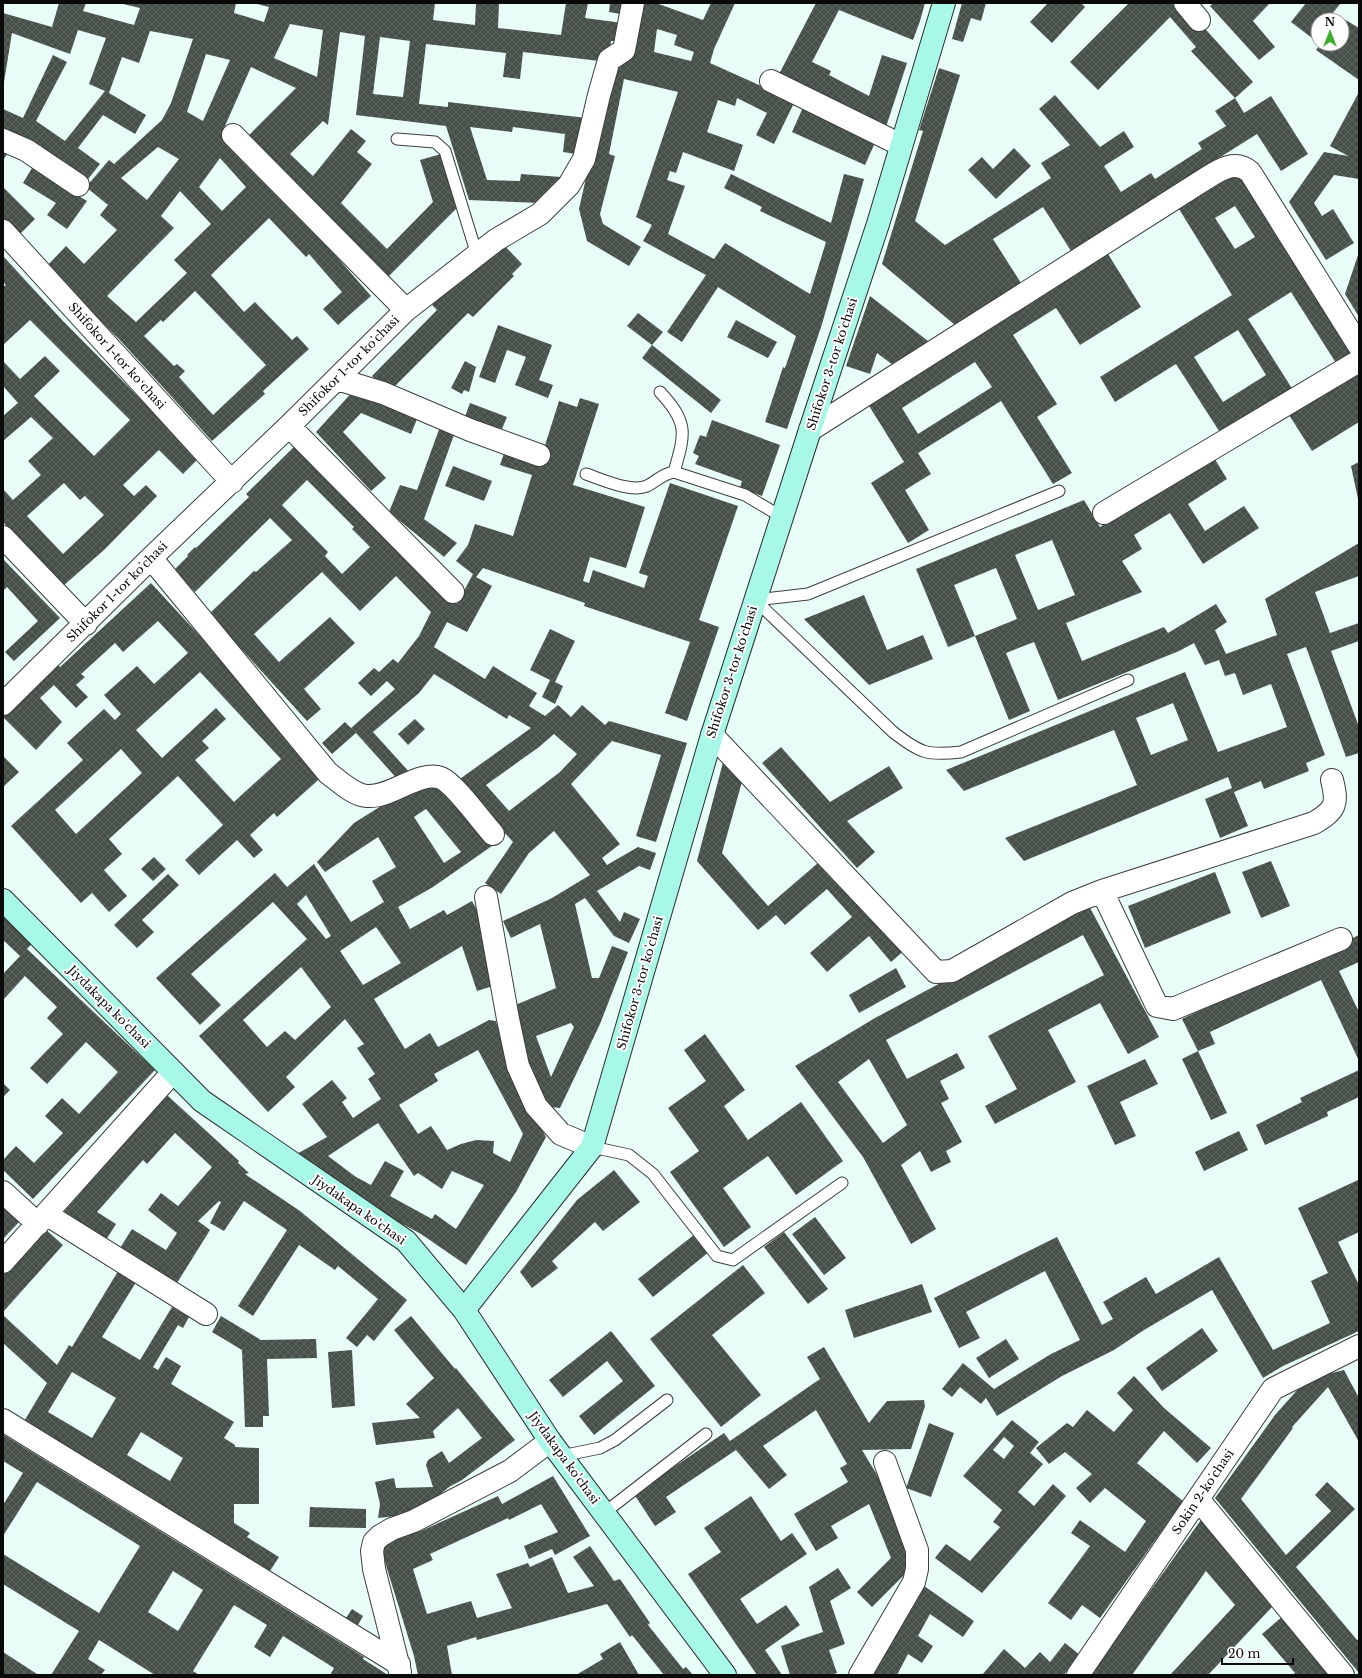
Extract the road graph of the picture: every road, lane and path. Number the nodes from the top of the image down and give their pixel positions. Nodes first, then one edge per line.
1 (633, 3) edge
2 (944, 3) edge
3 (1186, 3) edge
4 (1199, 20) dead end
5 (771, 80) dead end
6 (233, 135) dead end
7 (397, 139) dead end
8 (3, 140) edge
9 (901, 145) junction
10 (78, 185) dead end
11 (3, 231) edge
12 (477, 255) junction
13 (406, 310) junction
14 (1359, 346) edge
15 (1359, 360) edge
16 (337, 379) junction
17 (660, 392) dead end
18 (290, 426) junction
19 (810, 430) junction
20 (539, 454) dead end
21 (674, 472) junction
22 (586, 474) dead end
23 (232, 482) junction
24 (1059, 491) dead end
25 (1104, 513) dead end
26 (782, 517) junction
27 (3, 537) edge
28 (151, 558) junction
29 (453, 592) dead end
30 (755, 600) junction
31 (86, 624) junction
32 (1128, 680) dead end
33 (3, 704) edge
34 (712, 735) junction
35 (1332, 780) dead end
36 (493, 834) dead end
37 (1102, 891) junction
38 (486, 897) dead end
39 (3, 900) edge
40 (1341, 939) dead end
41 (173, 1072) junction
42 (592, 1147) junction
43 (842, 1184) dead end
44 (3, 1192) edge
45 (42, 1219) junction
46 (3, 1262) edge
47 (464, 1310) junction
48 (206, 1314) dead end
49 (1359, 1346) edge
50 (667, 1400) dead end
51 (3, 1420) edge
52 (706, 1434) dead end
53 (556, 1449) junction
54 (885, 1462) dead end
55 (1198, 1499) junction
56 (604, 1513) junction
57 (399, 1670) edge
58 (725, 1675) edge
59 (860, 1675) edge
60 (1078, 1675) edge
61 (1344, 1675) edge

1 - 12 street, Shifokor 1-tor koʼchasi
2 - 9 street, Shifokor 3-tor koʼchasi
3 - 4 street
5 - 9 street
6 - 13 street
7 - 12 lane
8 - 10 street
9 - 19 street, Shifokor 3-tor koʼchasi
11 - 23 street, Shifokor 1-tor koʻchasi
12 - 13 street, Shifokor 1-tor koʼchasi
13 - 16 street, Shifokor 1-tor koʼchasi
14 - 19 street
15 - 25 street
16 - 18 street, Shifokor 1-tor koʼchasi
16 - 20 street
17 - 21 lane
18 - 23 street, Shifokor 1-tor koʼchasi
18 - 29 street
19 - 26 street, Shifokor 3-tor koʼchasi
21 - 22 lane
21 - 26 lane
23 - 28 street, Shifokor 1-tor koʼchasi
24 - 30 lane
26 - 30 street, Shifokor 3-tor koʼchasi
27 - 31 street
28 - 31 street, Shifokor 1-tor koʼchasi
28 - 36 street
30 - 32 lane
30 - 34 street, Shifokor 3-tor koʼchasi
31 - 33 street, Shifokor 1-tor koʼchasi
34 - 37 street
34 - 42 street, Shifokor 3-tor koʼchasi
35 - 37 street
37 - 40 street
38 - 42 street
39 - 41 street, Jiydakapa ko'chasi
41 - 45 street
41 - 47 street, Jiydakapa ko'chasi
42 - 43 lane
42 - 47 street, Shifokor 3-tor koʼchasi
44 - 45 street
45 - 46 street
45 - 48 street
47 - 53 street, Jiydakapa ko'chasi
49 - 55 street, Sokin 2-koʼchasi
50 - 53 lane
51 - 57 street
52 - 56 lane
53 - 56 street, Jiydakapa ko'chasi
53 - 57 street
54 - 59 street
55 - 60 street, Sokin 2-koʼchasi
55 - 61 street
56 - 58 street, Jiydakapa ko'chasi

